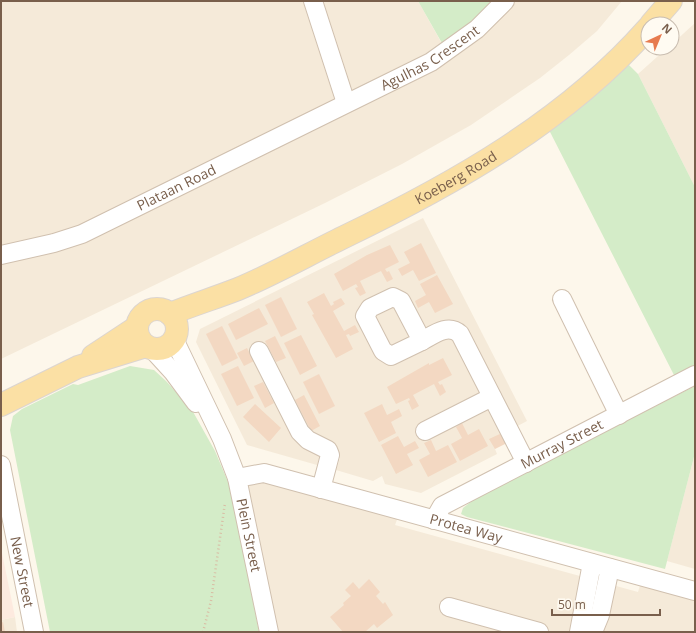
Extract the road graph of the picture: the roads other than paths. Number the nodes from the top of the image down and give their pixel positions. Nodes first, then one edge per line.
1 (313, 1) edge
2 (505, 1) edge
3 (671, 1) edge
4 (658, 16) edge
5 (640, 37) edge
6 (346, 103) junction
7 (1, 255) edge
8 (562, 299) dead end
9 (137, 327) junction
10 (173, 329) junction
11 (422, 341) dead end
12 (149, 348) junction
13 (259, 351) dead end
14 (78, 368) junction
15 (695, 375) edge
16 (492, 397) junction
17 (1, 405) edge
18 (619, 415) junction
19 (425, 432) dead end
20 (222, 439) junction
21 (526, 463) junction
22 (1, 465) edge
23 (237, 478) junction
24 (321, 489) junction
25 (5, 505) edge
26 (434, 520) junction
27 (592, 563) junction
28 (610, 568) junction
29 (695, 591) edge
30 (449, 607) dead end
31 (34, 632) edge
32 (269, 632) edge
33 (539, 632) edge
34 (579, 632) edge
35 (593, 632) edge

1 - 6 street
2 - 6 street, Agulhas Crescent
3 - 4 main road
5 - 10 main road, Koeberg Road
6 - 7 street, Plataan Road
8 - 18 street
9 - 10 main road
9 - 12 main road
9 - 14 main road
10 - 12 main road
10 - 20 street, Plein Street
11 - 16 street
12 - 14 main road
12 - 20 street, Plein Street
13 - 24 street
14 - 17 main road
15 - 18 street, Murray Street
16 - 19 street
16 - 21 street
18 - 21 street, Murray Street
20 - 23 street, Plein Street
21 - 26 street, Murray Street
22 - 25 street, New Street
23 - 24 street, Protea Way
23 - 32 street, Plein Street
24 - 26 street, Protea Way
25 - 31 street, New Street
26 - 27 street, Protea Way
27 - 28 street, Protea Way
27 - 34 street
28 - 29 street, Protea Way
28 - 35 street
30 - 33 street

